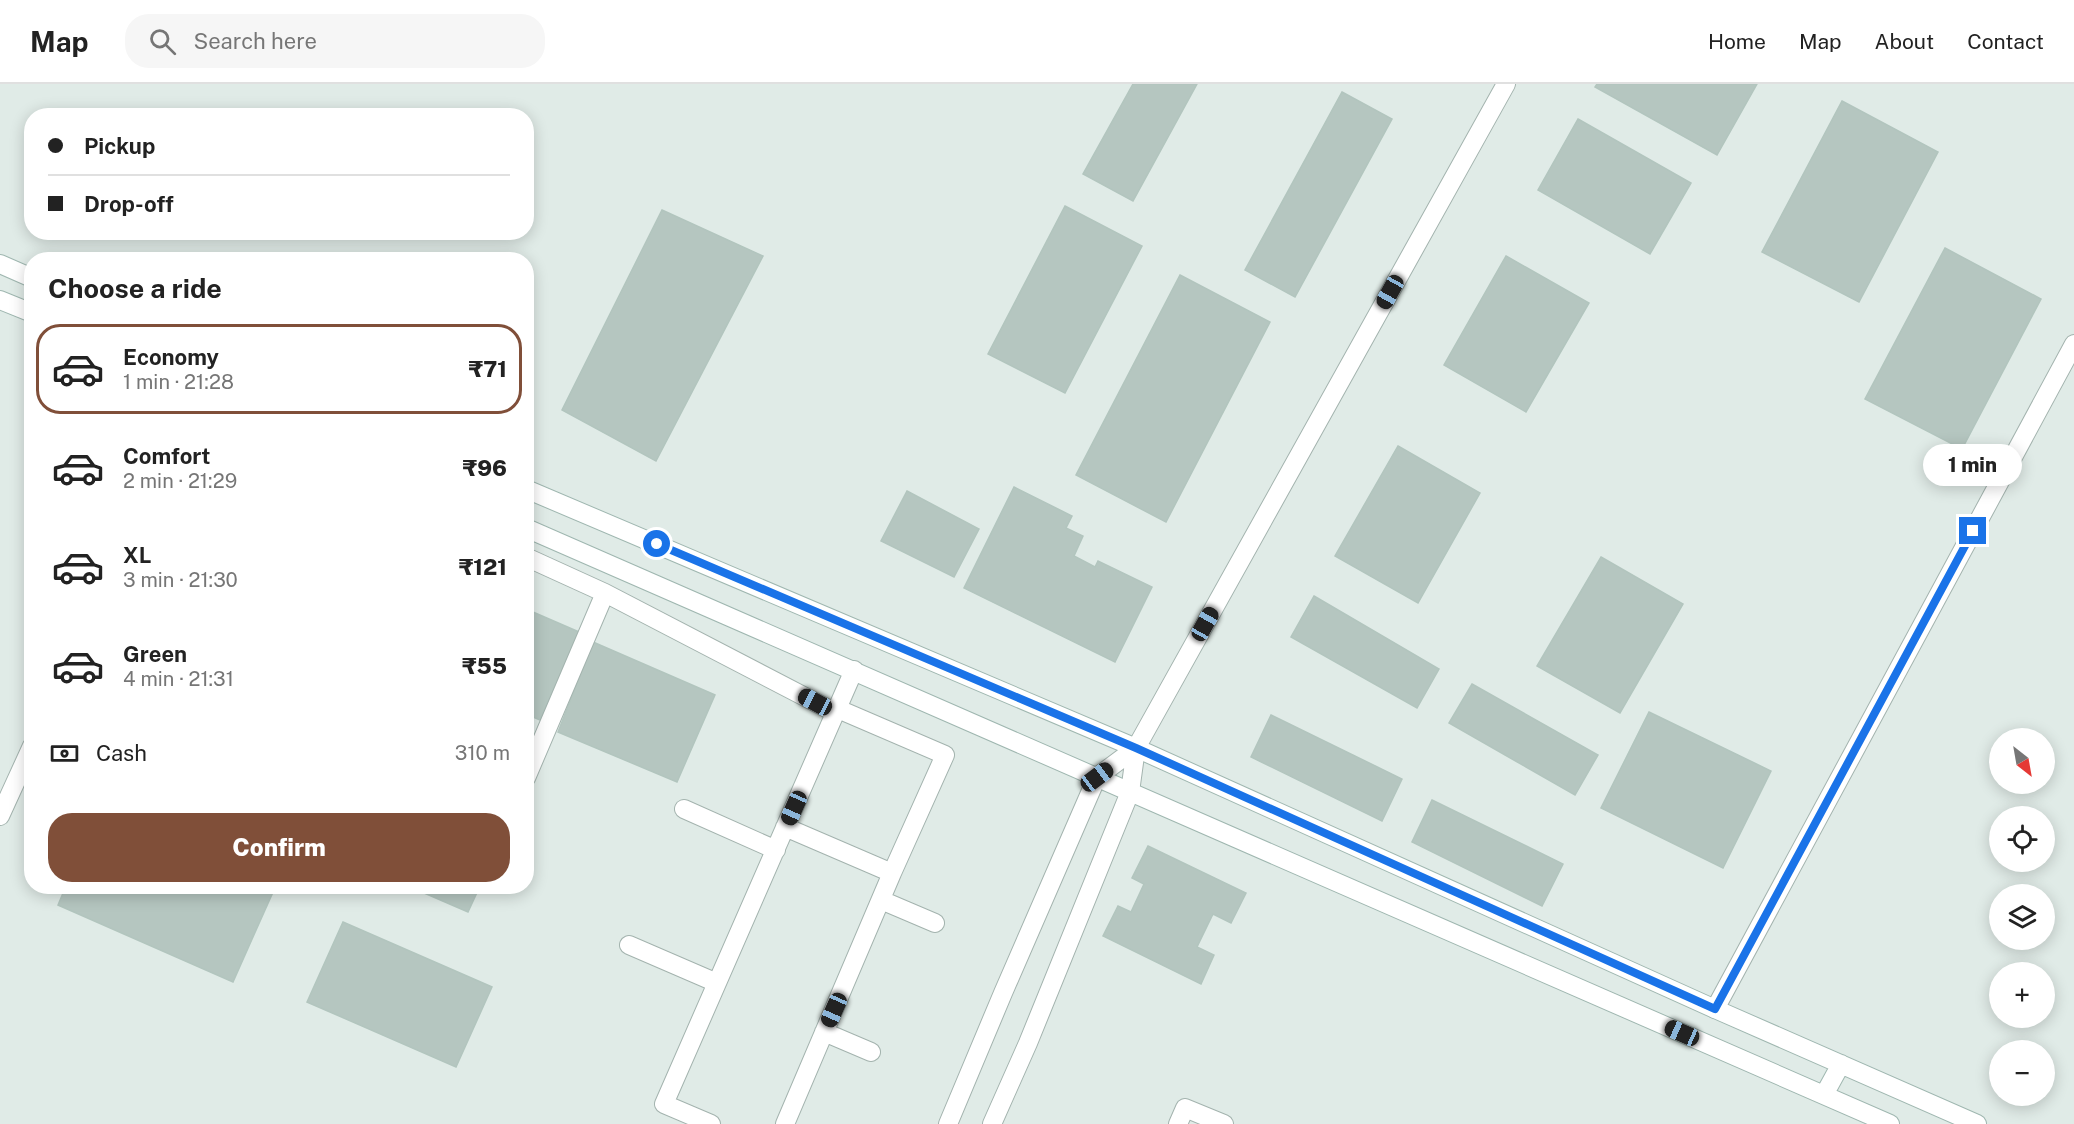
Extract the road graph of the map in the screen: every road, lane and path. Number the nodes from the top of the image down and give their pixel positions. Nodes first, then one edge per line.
1 (1506, 84) edge
2 (0, 264) edge
3 (24, 274) edge
4 (0, 300) edge
5 (24, 310) edge
6 (2074, 344) edge
7 (534, 492) edge
8 (534, 531) edge
9 (534, 561) edge
10 (605, 593) junction
11 (854, 670) junction
12 (837, 711) junction
13 (1136, 748) junction
14 (534, 759) edge
15 (24, 764) edge
16 (1097, 777) junction
17 (1130, 792) junction
18 (684, 809) dead end
19 (0, 816) edge
20 (785, 827) junction
21 (776, 850) junction
22 (892, 873) junction
23 (881, 900) junction
24 (935, 923) dead end
25 (629, 945) dead end
26 (717, 983) junction
27 (1715, 1009) junction
28 (824, 1032) junction
29 (871, 1052) dead end
30 (1841, 1064) junction
31 (1824, 1095) junction
32 (711, 1124) edge
33 (785, 1124) edge
34 (948, 1124) edge
35 (992, 1124) edge
36 (1178, 1124) edge
37 (1224, 1124) edge
38 (1890, 1124) edge
39 (1977, 1124) edge

1 - 13 street
2 - 3 street
4 - 5 street
6 - 27 street
7 - 13 street
8 - 11 street
9 - 10 street
10 - 12 street
10 - 14 street
11 - 12 street
11 - 16 street
12 - 20 street
12 - 22 street
13 - 16 street
13 - 17 street
13 - 27 street
15 - 19 street
16 - 17 street
16 - 34 street
17 - 31 street
17 - 35 street
18 - 21 street
20 - 21 street
20 - 22 street
21 - 26 street
22 - 23 street
23 - 24 street
23 - 28 street
25 - 26 street
26 - 32 street
27 - 30 street
28 - 29 street
28 - 33 street
30 - 31 street
30 - 39 street
31 - 38 street
36 - 37 street

